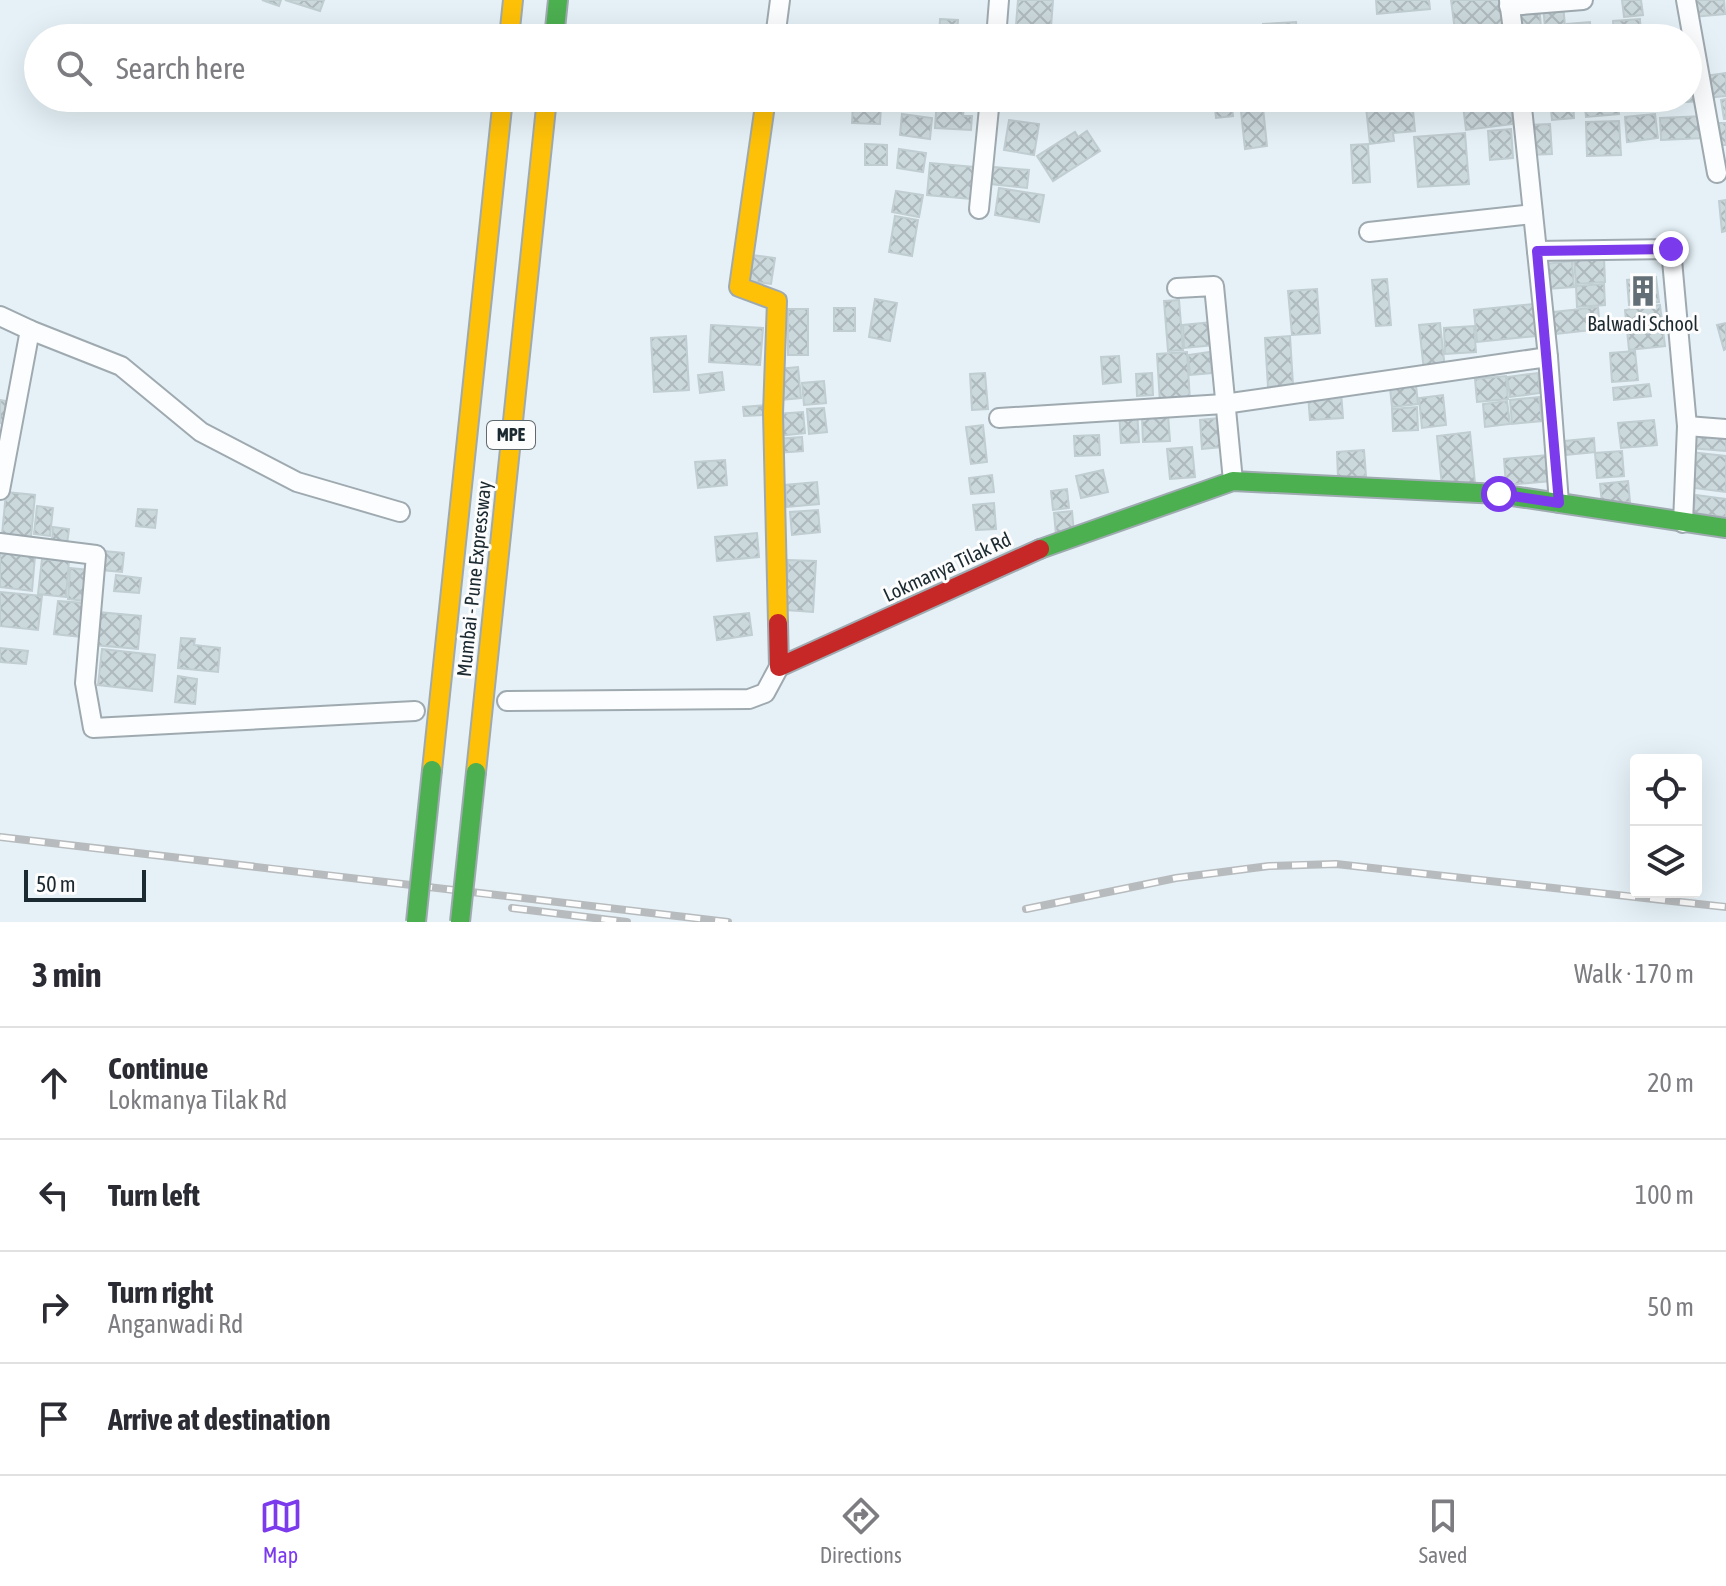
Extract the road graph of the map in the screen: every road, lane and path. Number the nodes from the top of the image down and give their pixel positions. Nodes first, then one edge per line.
1 (513, 0) edge
2 (558, 0) edge
3 (780, 0) edge
4 (999, 0) edge
5 (1583, 0) edge
6 (1686, 0) edge
7 (1509, 3) edge
8 (510, 24) edge
9 (555, 24) edge
10 (777, 24) edge
11 (997, 24) edge
12 (1512, 24) edge
13 (1689, 24) edge
14 (1702, 96) edge
15 (502, 112) edge
16 (546, 112) edge
17 (764, 112) edge
18 (989, 112) edge
19 (1522, 112) edge
20 (1717, 173) dead end
21 (979, 209) dead end
22 (1533, 214) junction
23 (1369, 232) dead end
24 (1537, 251) junction
25 (1177, 288) dead end
26 (0, 316) edge
27 (30, 330) junction
28 (1548, 357) junction
29 (1224, 404) junction
30 (999, 418) dead end
31 (1687, 426) junction
32 (1726, 429) edge
33 (1233, 481) junction
34 (0, 490) edge
35 (1559, 503) junction
36 (400, 512) dead end
37 (1683, 523) junction
38 (1726, 528) edge
39 (0, 543) edge
40 (779, 667) junction
41 (507, 701) dead end
42 (415, 711) dead end
43 (416, 922) edge
44 (460, 922) edge

1 - 8 main road
2 - 9 main road
3 - 10 street
4 - 11 street
5 - 7 street
6 - 13 street
7 - 12 street
14 - 20 street
15 - 43 main road, Mumbai - Pune Expressway / MPE, bridge
16 - 44 main road, Mumbai - Pune Expressway / MPE, bridge
17 - 40 main road
18 - 21 street
19 - 22 street
22 - 23 street
22 - 24 street
24 - 28 street
24 - 31 street
25 - 29 street
26 - 27 street
27 - 34 street
27 - 36 street
28 - 29 street
28 - 35 street
29 - 30 street
29 - 33 street
31 - 32 street
31 - 37 street
33 - 35 main road, Lokmanya Tilak Rd
33 - 40 main road, Lokmanya Tilak Rd
35 - 37 main road, Lokmanya Tilak Rd
37 - 38 main road, Lokmanya Tilak Rd
39 - 42 street
40 - 41 street

